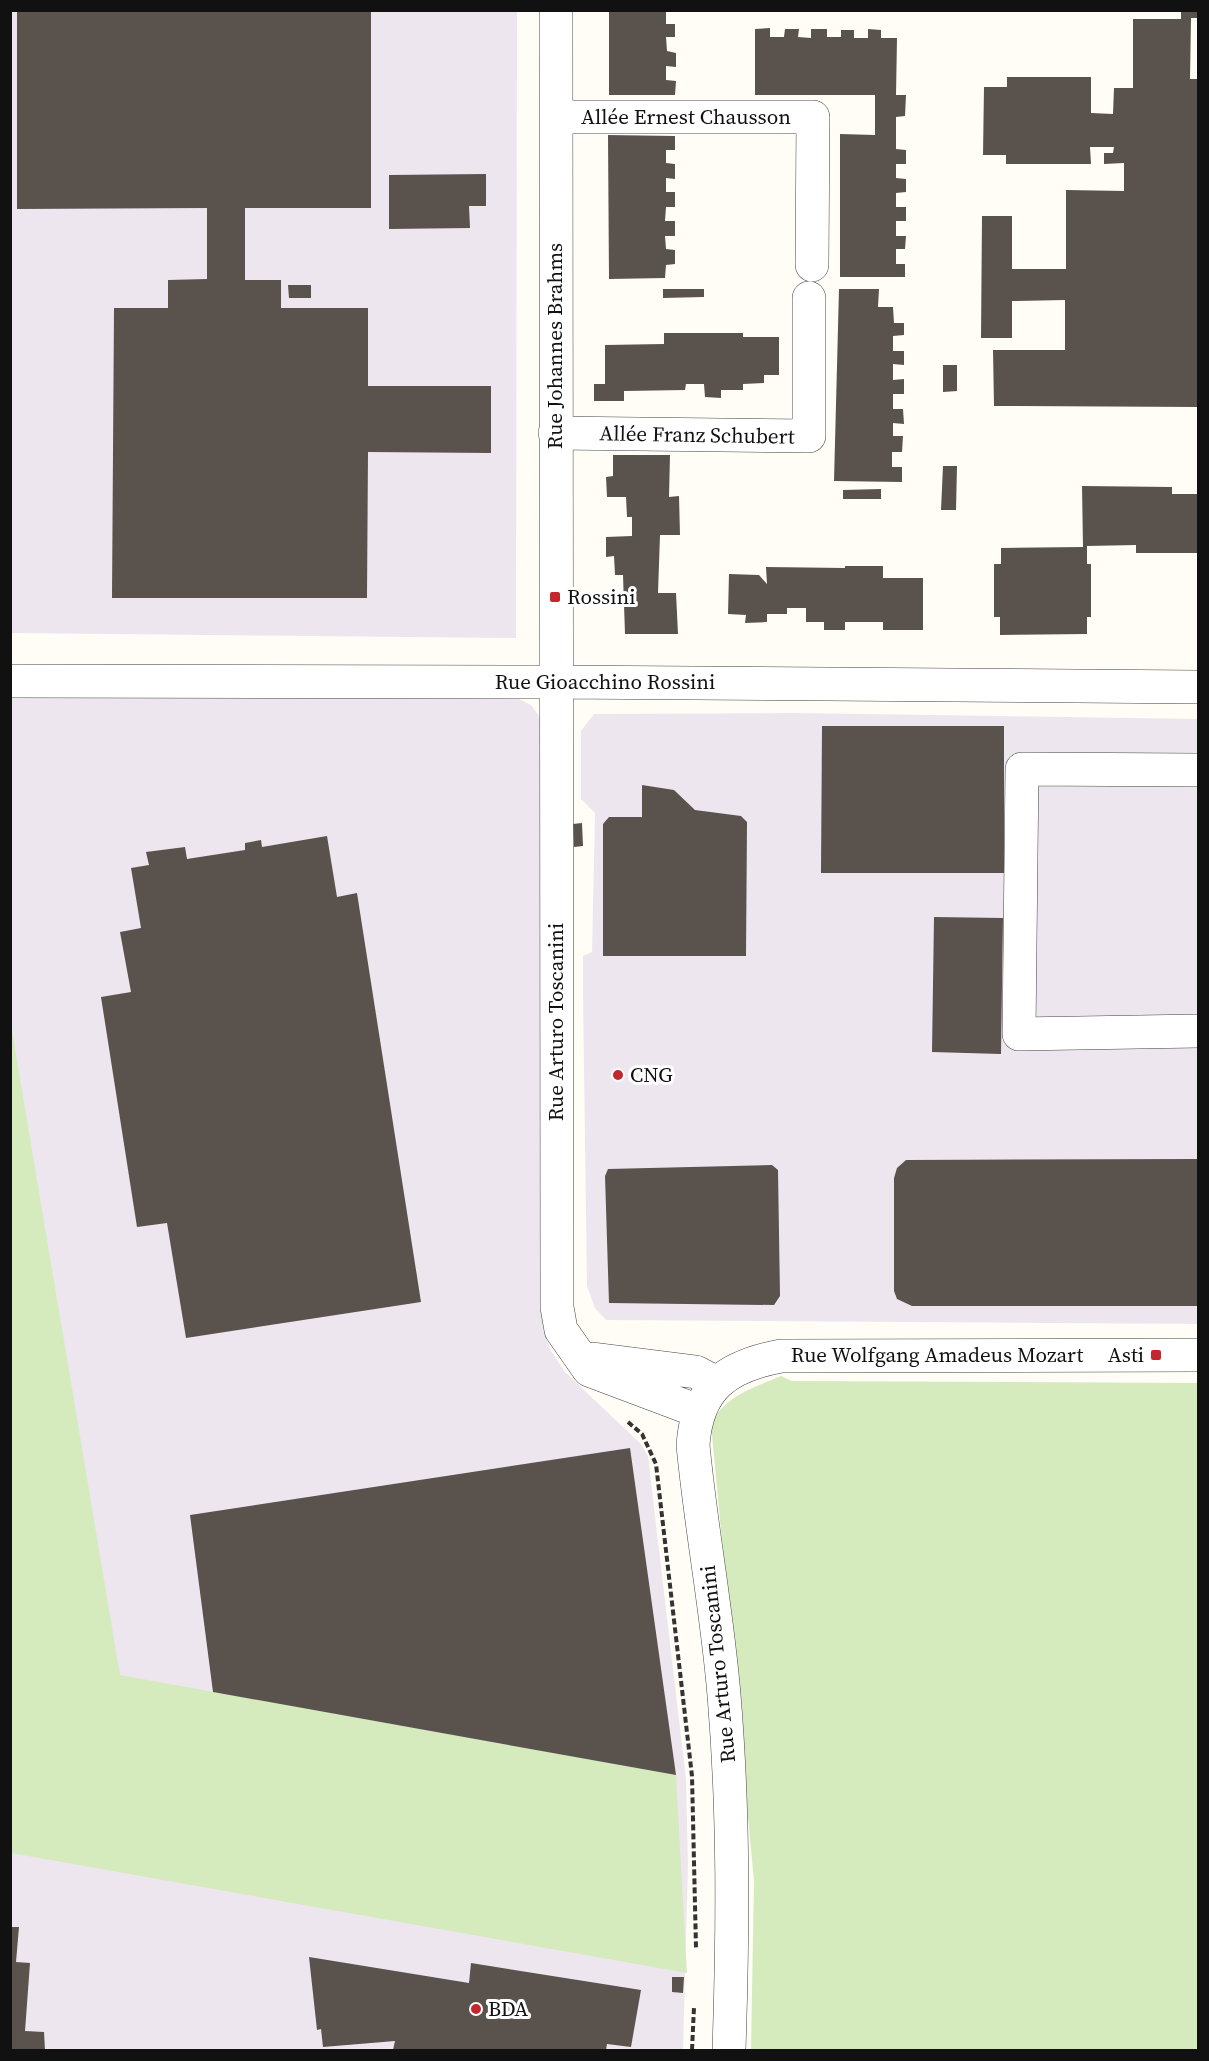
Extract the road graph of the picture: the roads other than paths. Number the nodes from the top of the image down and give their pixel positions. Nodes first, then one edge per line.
1 (556, 10) edge
2 (556, 117) junction
3 (812, 265) dead end
4 (809, 298) dead end
5 (555, 433) junction
6 (10, 681) edge
7 (556, 681) junction
8 (1198, 687) edge
9 (1198, 770) edge
10 (1198, 1031) edge
11 (1198, 1355) edge
12 (579, 1357) junction
13 (717, 1383) junction
14 (698, 1411) junction
15 (729, 2050) edge

1 - 2 street, Rue Johannes Brahms
2 - 3 street, Allée Ernest Chausson
2 - 5 street, Rue Johannes Brahms
4 - 5 street, Allée Franz Schubert
5 - 7 street, Rue Johannes Brahms
6 - 7 street, Rue Gioacchino Rossini
7 - 8 street, Rue Gioacchino Rossini
7 - 12 street, Rue Arturo Toscanini
9 - 10 street
11 - 13 street, Rue Wolfgang Amadeus Mozart
12 - 13 street
12 - 14 street, Rue Arturo Toscanini
13 - 14 street, Rue Wolfgang Amadeus Mozart
14 - 15 street, Rue Arturo Toscanini

